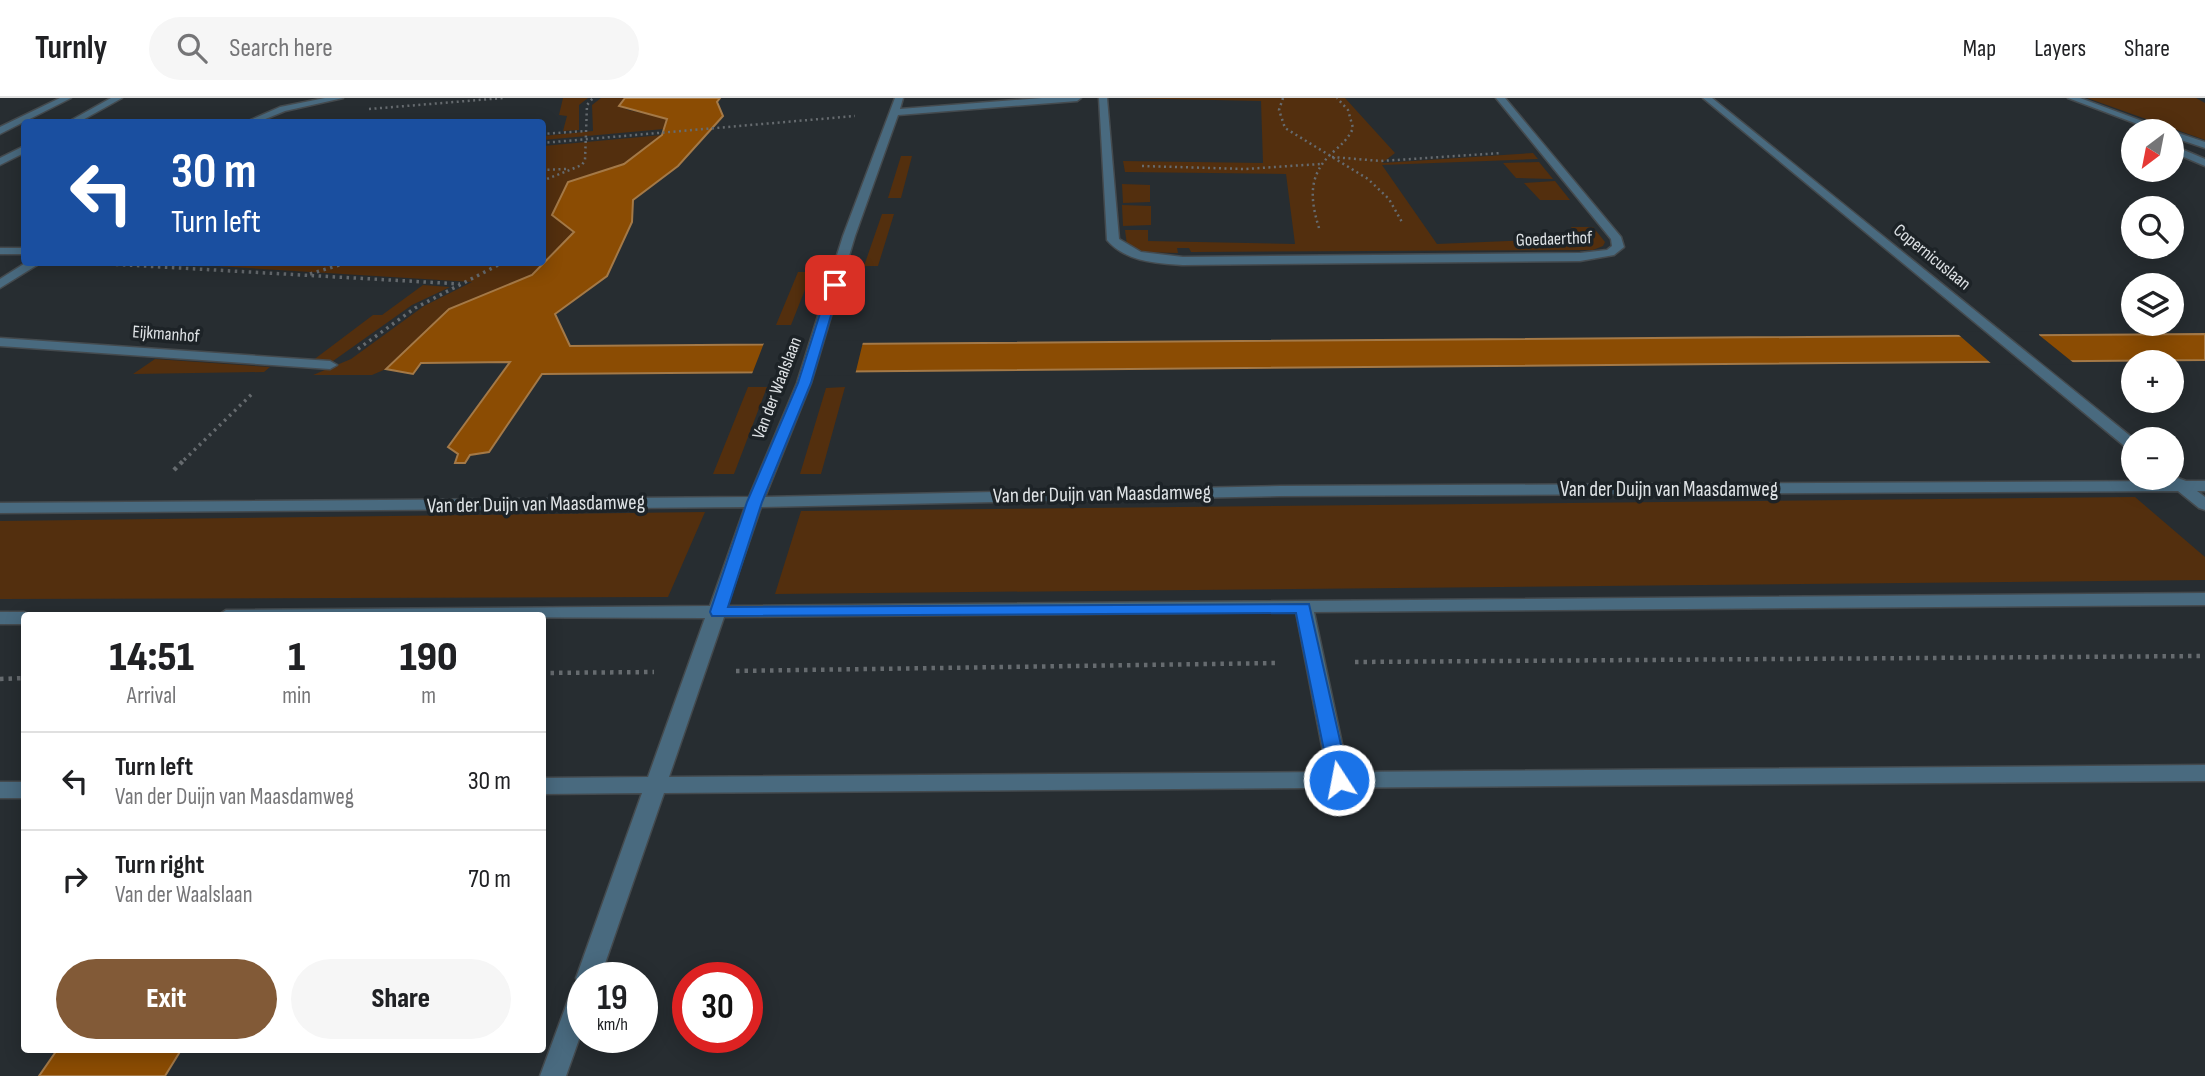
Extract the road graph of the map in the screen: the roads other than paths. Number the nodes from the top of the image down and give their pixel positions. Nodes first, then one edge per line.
1 (67, 98) edge
2 (118, 98) edge
3 (339, 98) edge
4 (899, 98) edge
5 (1077, 98) edge
6 (1103, 98) edge
7 (1500, 98) edge
8 (1707, 98) edge
9 (2063, 98) edge
10 (2072, 98) edge
11 (895, 112) junction
12 (24, 119) edge
13 (79, 119) edge
14 (258, 119) edge
15 (2130, 119) edge
16 (21, 121) edge
17 (2121, 124) edge
18 (0, 131) edge
19 (2184, 138) edge
20 (2205, 145) edge
21 (21, 151) edge
22 (2184, 153) edge
23 (0, 162) edge
24 (2205, 163) edge
25 (0, 251) edge
26 (21, 251) edge
27 (29, 266) edge
28 (0, 284) edge
29 (0, 342) edge
30 (330, 365) dead end
31 (2121, 436) edge
32 (2121, 483) edge
33 (2184, 483) edge
34 (2205, 486) edge
35 (2184, 488) edge
36 (755, 502) junction
37 (2205, 505) edge
38 (0, 508) edge
39 (2205, 599) edge
40 (1304, 608) junction
41 (718, 612) junction
42 (546, 613) edge
43 (0, 618) edge
44 (21, 618) edge
45 (2205, 773) edge
46 (1339, 780) junction
47 (657, 785) junction
48 (546, 786) edge
49 (0, 790) edge
50 (21, 790) edge
51 (594, 962) edge
52 (567, 1037) edge
53 (553, 1076) edge

1 - 12 street
2 - 13 street
3 - 14 street
4 - 11 street, Van der Waalslaan
5 - 11 street
6 - 7 street, Goedaerthof
8 - 31 street, Copernicuslaan
9 - 17 street
10 - 15 street
11 - 36 street, Van der Waalslaan
16 - 18 street
19 - 20 street
21 - 23 street
22 - 24 street
25 - 26 street
27 - 28 street
29 - 30 street, Eijkmanhof
32 - 36 street, Van der Duijn van Maasdamweg
33 - 34 street, Van der Duijn van Maasdamweg
35 - 37 street
36 - 38 street, Van der Duijn van Maasdamweg
36 - 41 street, Van der Waalslaan
39 - 40 street
40 - 41 street
40 - 46 street
41 - 42 street
41 - 47 street, Van der Waalslaan
43 - 44 street
45 - 46 street
46 - 47 street
47 - 48 street
47 - 51 street, Van der Waalslaan
49 - 50 street
52 - 53 street

